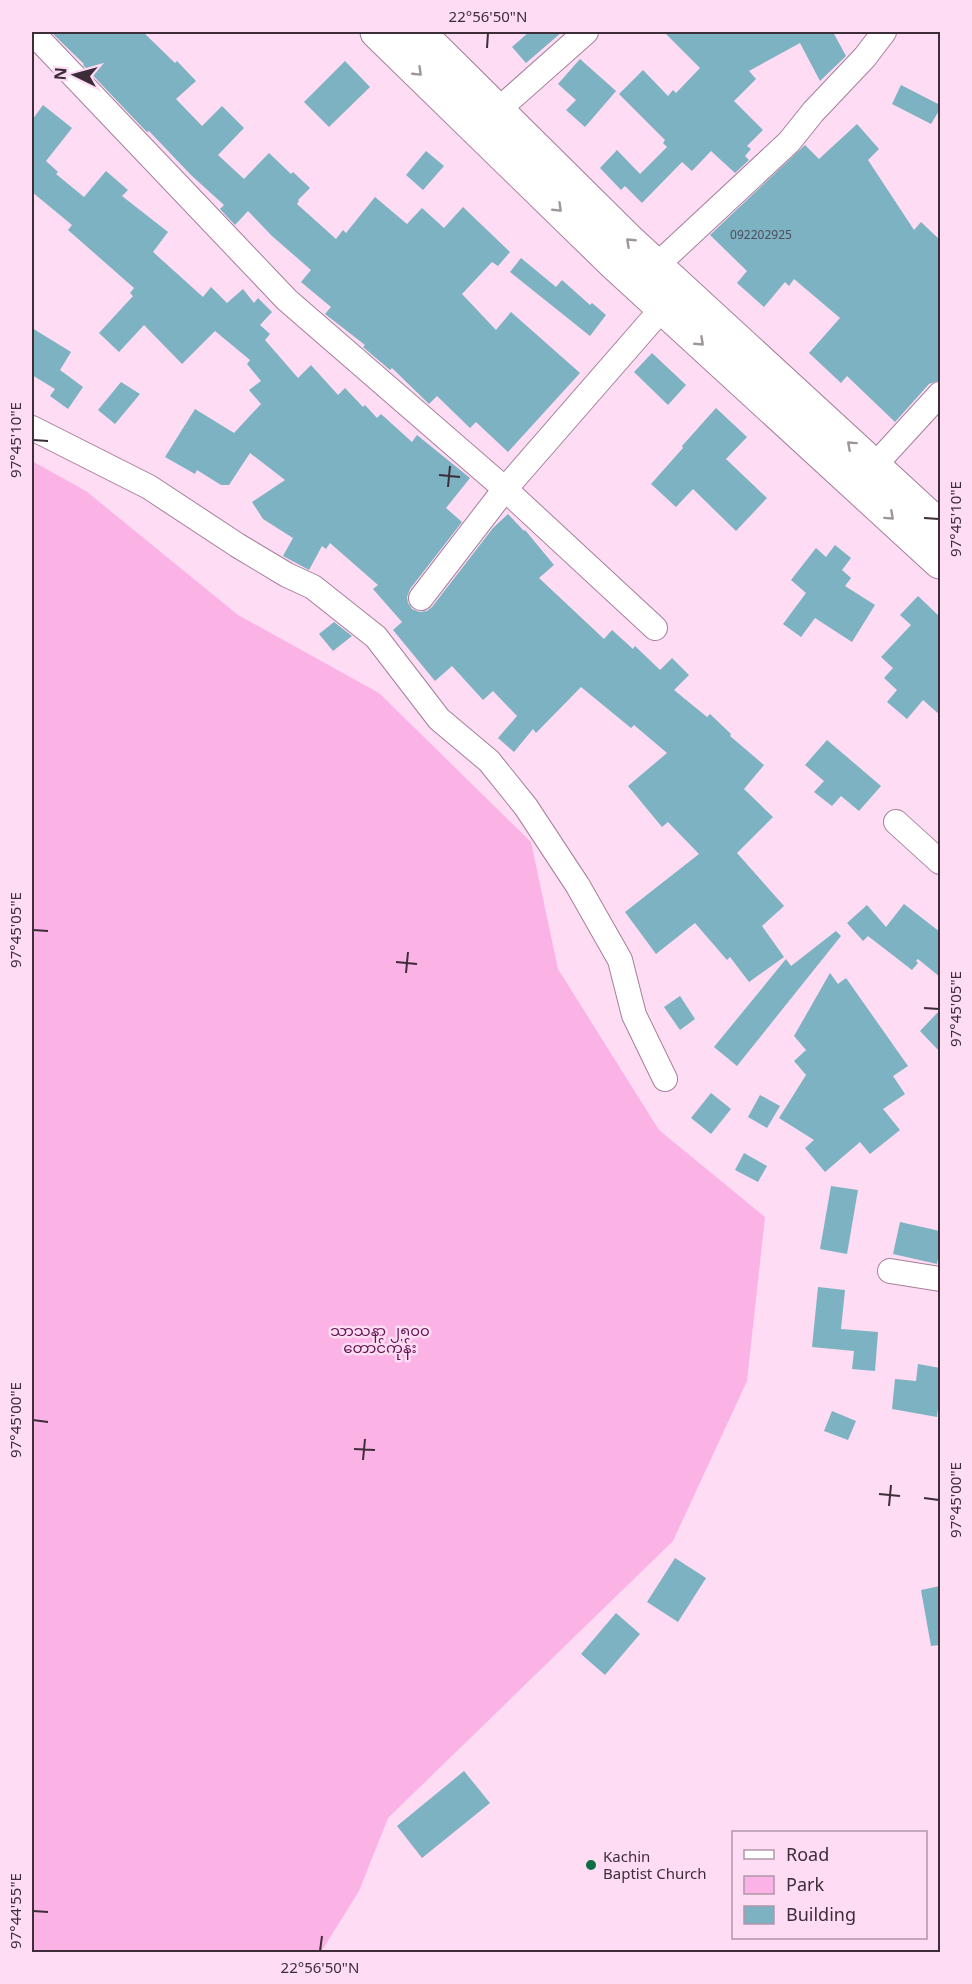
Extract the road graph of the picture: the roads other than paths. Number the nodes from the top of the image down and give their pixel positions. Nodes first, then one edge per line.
1 (32, 32) edge
2 (376, 32) edge
3 (418, 32) edge
4 (586, 32) edge
5 (884, 32) edge
6 (497, 111) junction
7 (666, 287) junction
8 (940, 394) edge
9 (32, 428) edge
10 (866, 476) junction
11 (505, 489) junction
12 (940, 527) edge
13 (940, 562) edge
14 (421, 598) dead end
15 (655, 628) dead end
16 (896, 822) dead end
17 (940, 862) edge
18 (665, 1079) dead end
19 (890, 1270) dead end
20 (940, 1279) edge

1 - 11 street
2 -> 7 main road
3 - 6 main road
4 - 6 street
5 - 7 street
7 -> 6 main road
7 - 10 main road
7 - 11 street
8 - 10 street
9 - 18 street
10 - 12 main road
10 -> 13 main road
11 - 14 street
11 - 15 street
16 - 17 street
19 - 20 street

